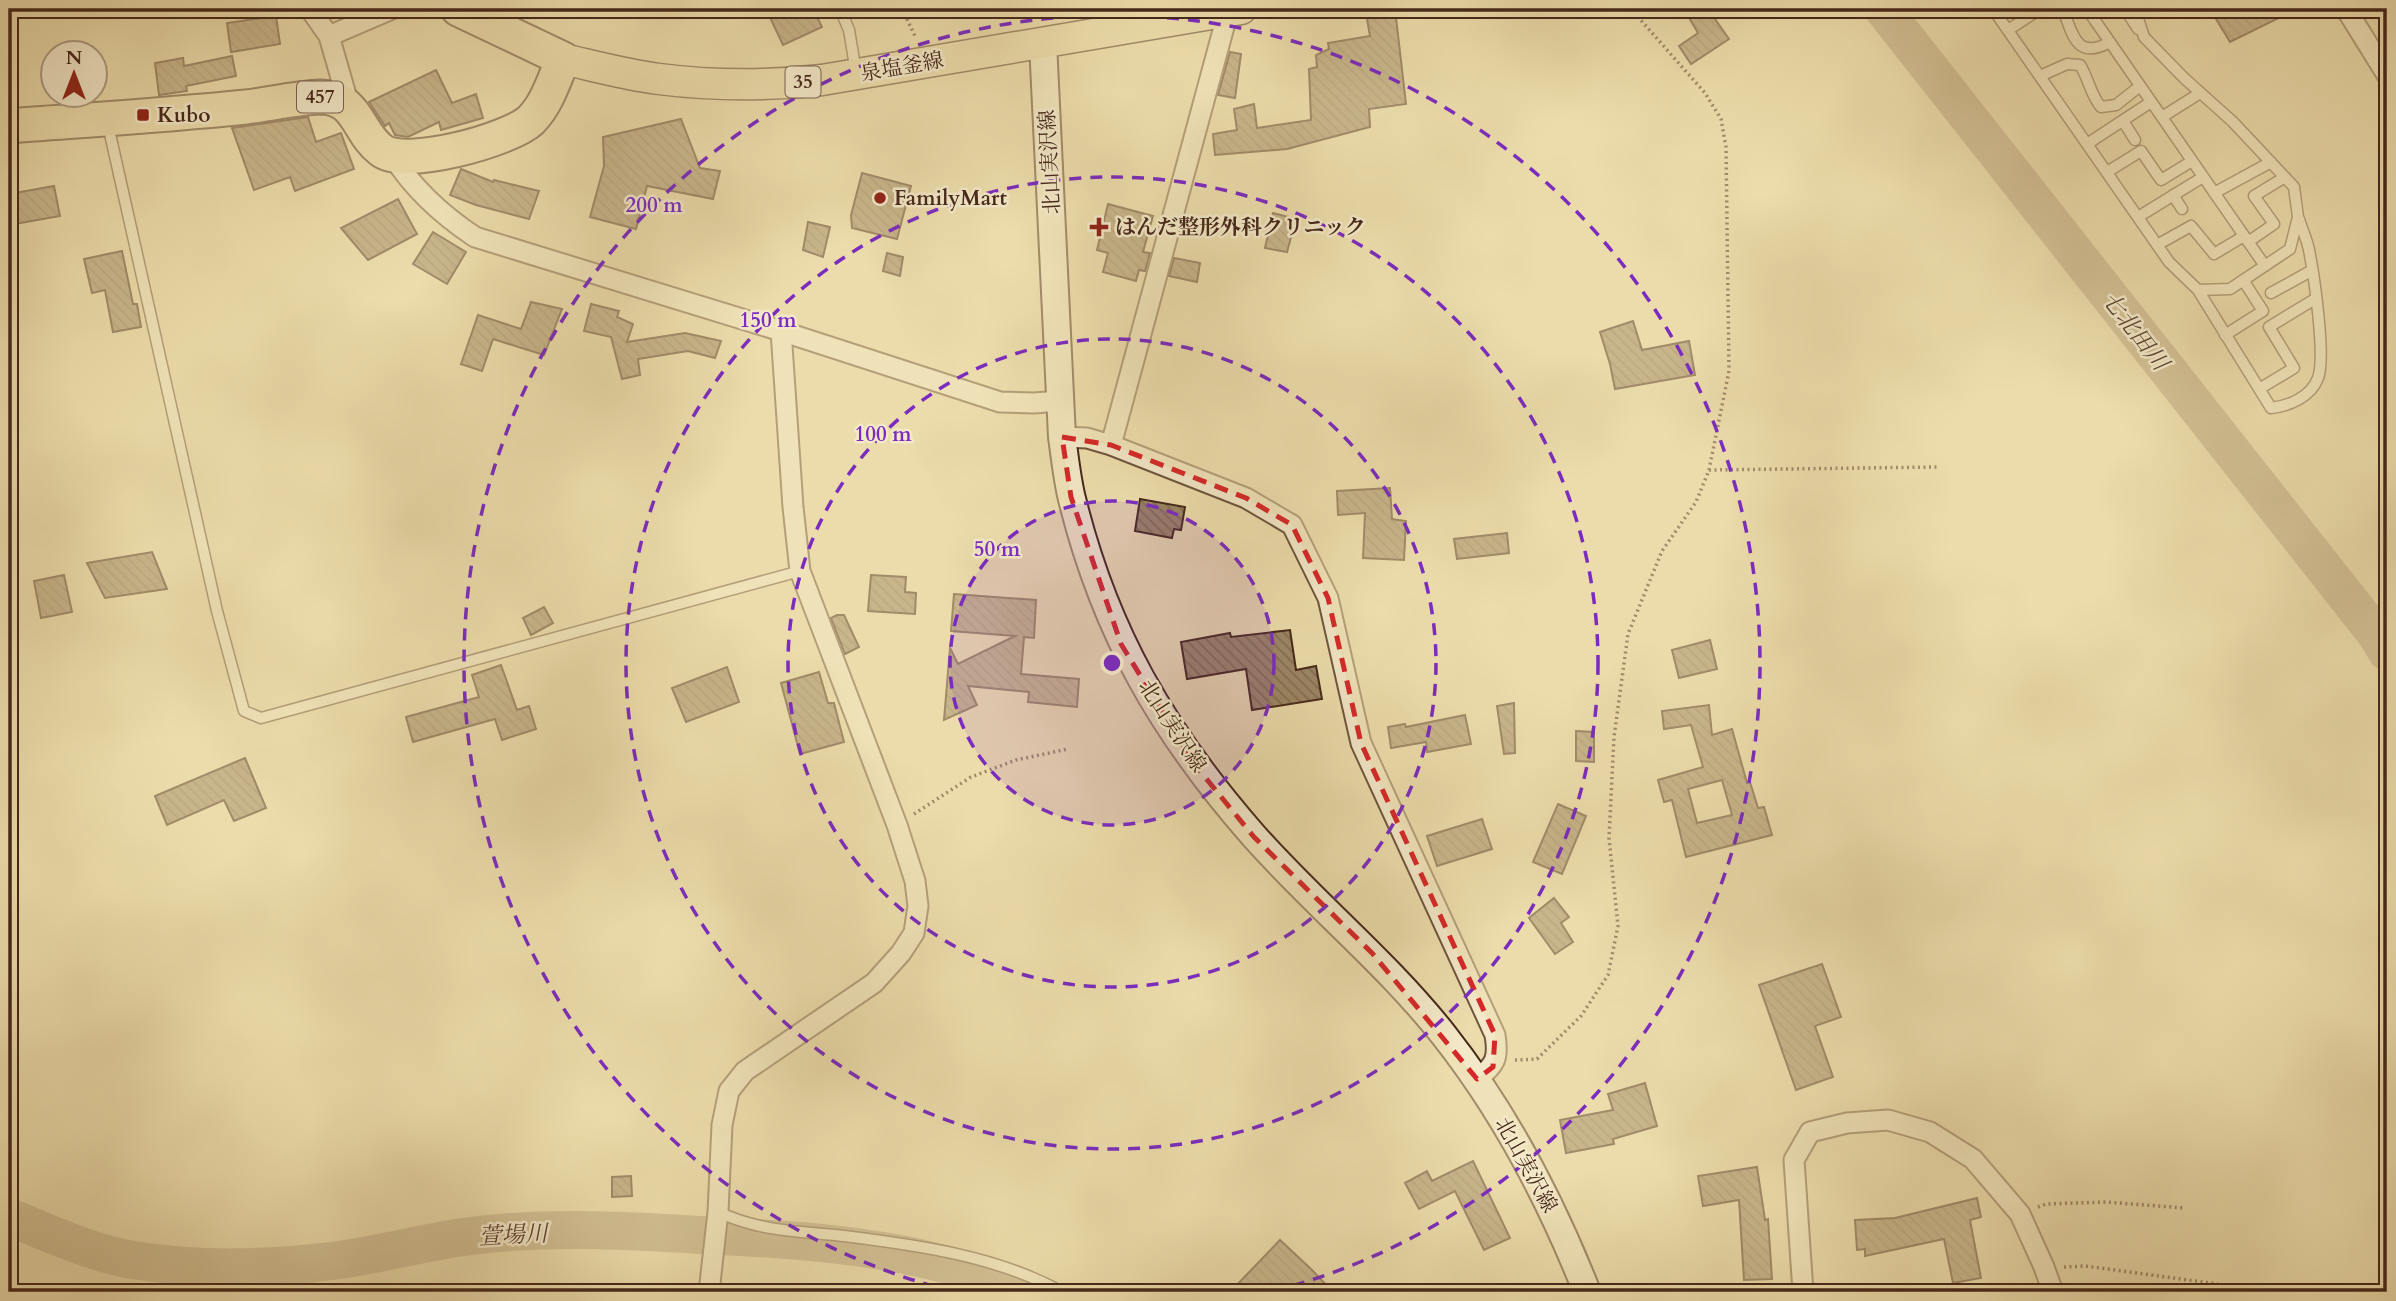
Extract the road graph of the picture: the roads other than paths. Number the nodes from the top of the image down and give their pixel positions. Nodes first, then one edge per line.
1 (310, 9) edge
2 (392, 9) edge
3 (458, 9) edge
4 (840, 9) edge
5 (1993, 9) edge
6 (2040, 9) edge
7 (2060, 9) edge
8 (2087, 9) edge
9 (2125, 9) edge
10 (2135, 9) edge
11 (2346, 9) edge
12 (1237, 10) edge
13 (2008, 30) junction
14 (329, 36) junction
15 (2144, 37) junction
16 (2110, 42) junction
17 (1043, 43) junction
18 (563, 60) junction
19 (857, 75) junction
20 (2387, 75) edge
21 (2040, 76) junction
22 (2140, 86) junction
23 (2200, 93) junction
24 (2151, 102) junction
25 (350, 109) junction
26 (2162, 117) junction
27 (107, 118) junction
28 (2123, 121) junction
29 (9, 126) edge
30 (2135, 140) dead end
31 (2087, 144) junction
32 (392, 155) junction
33 (2192, 161) junction
34 (2271, 162) junction
35 (2106, 172) junction
36 (2203, 177) junction
37 (2285, 177) junction
38 (2214, 193) junction
39 (2173, 195) junction
40 (2182, 209) dead end
41 (2138, 217) junction
42 (2298, 217) junction
43 (2246, 239) junction
44 (2157, 245) junction
45 (2265, 266) junction
46 (2311, 271) junction
47 (2243, 280) junction
48 (2198, 290) junction
49 (2271, 293) dead end
50 (2315, 299) junction
51 (781, 331) junction
52 (2225, 335) junction
53 (2259, 389) junction
54 (1060, 401) junction
55 (1062, 437) junction
56 (1111, 445) junction
57 (800, 571) junction
58 (1486, 1070) junction
59 (718, 1218) junction
60 (709, 1292) edge
61 (1062, 1292) edge
62 (1587, 1292) edge
63 (1803, 1292) edge
64 (2053, 1292) edge

1 - 14 street
2 - 14 street
3 - 18 highway
4 - 19 lane
5 - 13 lane
6 - 13 lane
7 - 16 lane
8 - 16 lane
9 - 15 lane
10 - 15 lane
11 - 20 street
12 - 17 main road, 泉塩釜線 / 35
12 - 56 street
13 - 21 lane
14 - 25 street
15 - 23 lane
16 - 22 lane
17 - 19 main road, 泉塩釜線 / 35
17 - 54 street, 北山実沢線
18 - 19 main road, 泉塩釜線 / 35
18 - 32 highway
21 - 22 lane
21 - 31 lane
22 - 24 lane
23 - 26 lane
23 - 34 lane
24 - 26 lane
24 - 28 lane
25 - 27 highway, 457
25 - 32 highway, 457
26 - 33 lane
27 - 29 highway, 457
27 - 57 lane
28 - 30 lane
28 - 31 lane
31 - 35 lane
32 - 51 street
33 - 35 lane
33 - 36 lane
34 - 37 lane
34 - 38 lane
35 - 41 lane
36 - 38 lane
36 - 39 lane
37 - 42 lane
37 - 43 lane
38 - 43 lane
39 - 40 lane
39 - 41 lane
41 - 44 lane
42 - 45 lane
42 - 46 lane
43 - 44 lane
43 - 45 lane
44 - 48 lane
45 - 47 lane
46 - 49 lane
46 - 50 lane
47 - 48 lane
47 - 52 lane
48 - 52 lane
50 - 53 lane
50 - 53 lane
51 - 54 street
51 - 57 street
52 - 53 lane
54 - 55 street, 北山実沢線
55 - 56 street
55 - 58 street, 北山実沢線
56 - 58 street
57 - 59 street
58 - 62 street, 北山実沢線
59 - 60 street
59 - 61 lane
63 - 64 street

